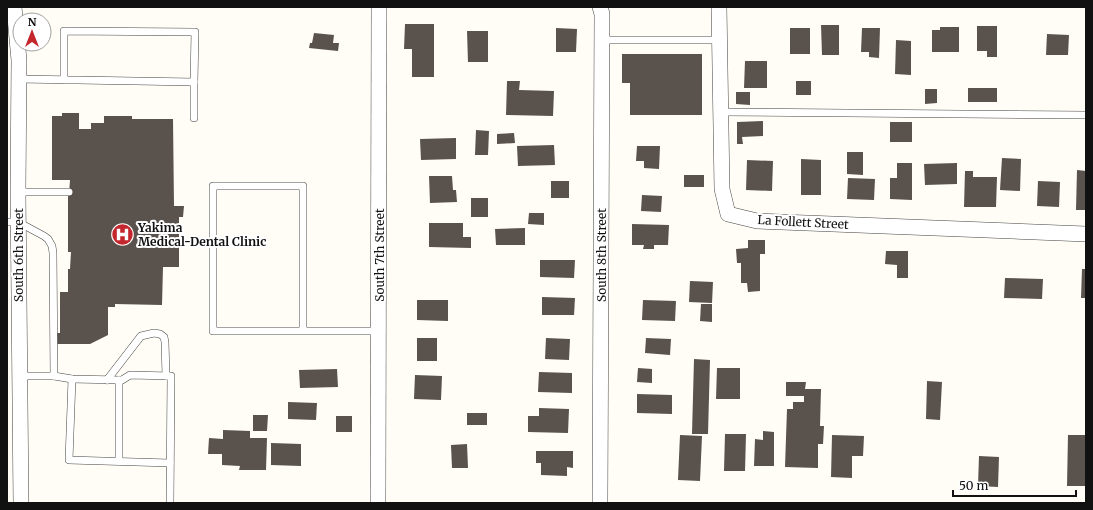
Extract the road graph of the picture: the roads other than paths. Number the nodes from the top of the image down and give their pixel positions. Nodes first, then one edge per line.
1 (14, 7) edge
2 (379, 7) edge
3 (600, 7) edge
4 (719, 7) edge
5 (602, 40) junction
6 (720, 40) junction
7 (19, 79) junction
8 (64, 80) junction
9 (194, 82) junction
10 (721, 112) junction
11 (1086, 115) edge
12 (194, 118) dead end
13 (18, 192) junction
14 (69, 192) dead end
15 (13, 222) edge
16 (1086, 234) edge
17 (303, 331) junction
18 (378, 331) junction
19 (19, 376) junction
20 (54, 376) junction
21 (166, 376) junction
22 (72, 379) junction
23 (107, 380) junction
24 (119, 380) junction
25 (119, 461) junction
26 (170, 463) junction
27 (20, 503) edge
28 (170, 503) edge
29 (378, 503) edge
30 (600, 503) edge

1 - 7 street, South 6th Street
2 - 18 street, South 7th Street
3 - 5 street, South 8th Street
4 - 6 street, La Follett Street
5 - 6 lane
5 - 30 street, South 8th Street
6 - 10 street, La Follett Street
7 - 8 lane
7 - 13 street, South 6th Street
8 - 9 lane
8 - 9 lane
9 - 12 lane
10 - 11 lane
10 - 16 street, La Follett Street
13 - 14 lane
13 - 15 street, South 6th Street
15 - 19 street, South 6th Street
15 - 20 lane
17 - 17 lane
17 - 18 lane
18 - 29 street, South 7th Street
19 - 20 lane
19 - 27 street, South 6th Street
20 - 22 lane
21 - 23 lane
21 - 24 lane
21 - 26 lane
22 - 23 lane
22 - 25 lane
23 - 24 lane
24 - 25 lane
25 - 26 lane
26 - 28 lane

